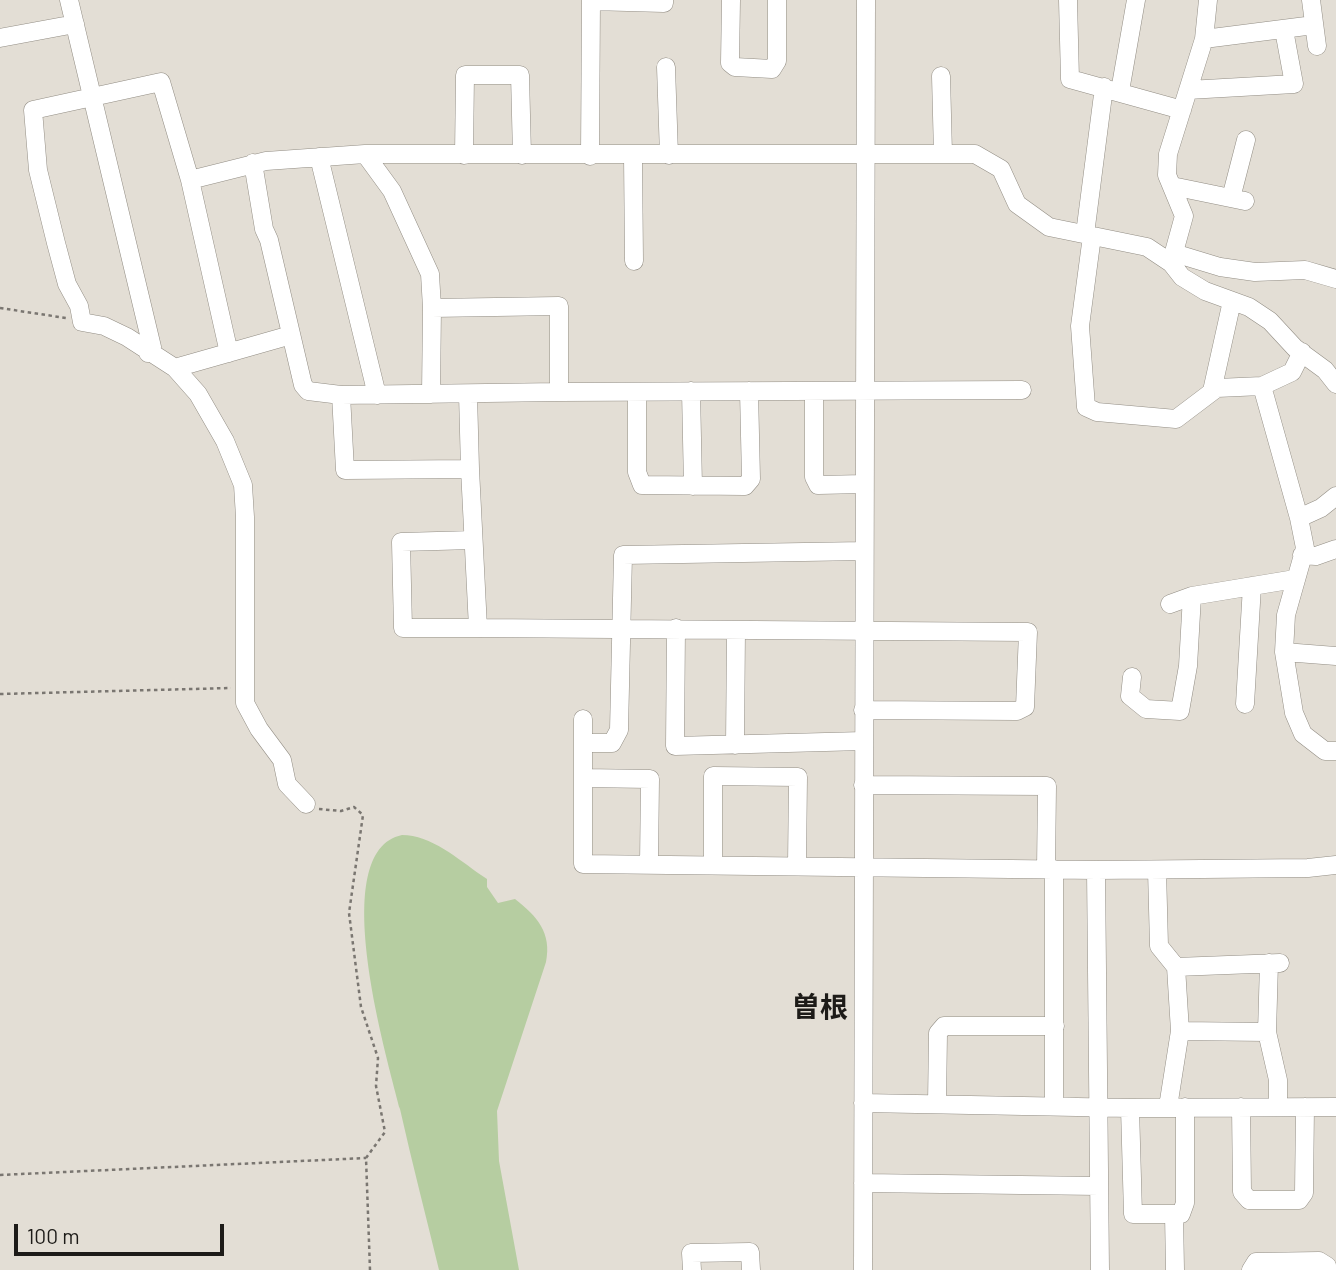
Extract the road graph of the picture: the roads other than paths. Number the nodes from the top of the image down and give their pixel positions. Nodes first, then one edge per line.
1 (69, 0) edge
2 (664, 0) edge
3 (731, 0) edge
4 (777, 0) edge
5 (866, 0) edge
6 (1068, 0) edge
7 (1136, 0) edge
8 (1208, 0) edge
9 (1311, 0) edge
10 (591, 1) edge
11 (75, 24) junction
12 (1314, 25) junction
13 (1284, 30) junction
14 (0, 38) edge
15 (1204, 39) junction
16 (1317, 46) dead end
17 (667, 67) dead end
18 (941, 76) dead end
19 (1112, 89) junction
20 (1188, 90) junction
21 (94, 96) junction
22 (1182, 110) junction
23 (1246, 140) dead end
24 (365, 154) junction
25 (864, 154) junction
26 (943, 154) junction
27 (464, 155) junction
28 (522, 155) junction
29 (668, 155) junction
30 (590, 156) junction
31 (633, 156) junction
32 (319, 157) junction
33 (253, 163) junction
34 (190, 180) junction
35 (1172, 186) junction
36 (1088, 235) junction
37 (1172, 258) junction
38 (634, 261) dead end
39 (1336, 279) edge
40 (1232, 301) junction
41 (432, 308) junction
42 (291, 335) junction
43 (1302, 352) junction
44 (148, 353) junction
45 (229, 353) junction
46 (176, 368) junction
47 (1336, 384) edge
48 (1262, 386) junction
49 (1022, 390) dead end
50 (691, 391) junction
51 (750, 391) junction
52 (814, 391) junction
53 (864, 391) junction
54 (1212, 391) junction
55 (559, 392) junction
56 (637, 392) junction
57 (430, 394) junction
58 (468, 394) junction
59 (341, 395) junction
60 (377, 395) junction
61 (470, 469) junction
62 (864, 484) junction
63 (693, 486) junction
64 (1336, 496) edge
65 (1299, 518) junction
66 (474, 540) junction
67 (1336, 549) edge
68 (864, 551) junction
69 (1302, 555) junction
70 (1295, 579) junction
71 (1252, 586) junction
72 (1192, 596) junction
73 (1170, 604) dead end
74 (478, 628) junction
75 (621, 628) junction
76 (676, 628) junction
77 (736, 630) junction
78 (864, 632) junction
79 (1284, 652) junction
80 (1336, 656) edge
81 (1132, 677) dead end
82 (1245, 704) dead end
83 (863, 710) junction
84 (583, 719) dead end
85 (863, 741) junction
86 (583, 743) junction
87 (735, 745) junction
88 (1336, 751) edge
89 (583, 778) junction
90 (863, 785) junction
91 (306, 804) road end
92 (649, 864) junction
93 (713, 865) junction
94 (797, 865) junction
95 (1336, 865) edge
96 (863, 866) junction
97 (1050, 869) junction
98 (1096, 870) junction
99 (1157, 870) junction
100 (1175, 967) junction
101 (1055, 1026) junction
102 (1180, 1031) junction
103 (1267, 1032) junction
104 (863, 1103) junction
105 (937, 1104) junction
106 (1054, 1106) junction
107 (1098, 1107) junction
108 (1177, 1107) junction
109 (1241, 1107) junction
110 (1278, 1107) junction
111 (1305, 1107) junction
112 (1336, 1107) edge
113 (1130, 1108) junction
114 (863, 1183) junction
115 (1099, 1186) junction
116 (1174, 1214) junction
117 (692, 1270) edge
118 (751, 1270) edge
119 (863, 1270) edge
120 (1100, 1270) edge
121 (1175, 1270) edge
122 (1251, 1270) edge
123 (1327, 1270) edge

1 - 11 street
2 - 10 street
3 - 4 street
5 - 25 street
6 - 19 street
7 - 19 street
8 - 15 street
9 - 12 street
10 - 30 street
11 - 14 street
11 - 21 street
12 - 13 street
12 - 16 street
13 - 15 street
13 - 20 street
15 - 20 street
17 - 29 street
18 - 26 street
19 - 22 street
19 - 36 street
20 - 22 street
21 - 34 street
21 - 44 street
21 - 44 street
22 - 35 street
23 - 35 street
24 - 27 street
24 - 32 street
24 - 41 street
25 - 26 street
25 - 29 street
25 - 53 street
26 - 36 street
27 - 28 street
27 - 28 street
28 - 30 street
29 - 31 street
30 - 31 street
31 - 38 street
32 - 33 street
32 - 60 street
33 - 34 street
33 - 42 street
34 - 45 street
35 - 37 street
36 - 37 street
36 - 54 street
37 - 39 street
37 - 40 street
40 - 43 street
40 - 54 street
41 - 55 street
41 - 57 street
42 - 45 street
42 - 59 street
43 - 47 street
43 - 48 street
44 - 46 street
45 - 46 street
46 - 91 street
48 - 54 street
48 - 65 street
49 - 53 street
50 - 51 street
50 - 56 street
50 - 63 street
51 - 52 street
51 - 63 street
52 - 53 street
52 - 62 street
53 - 62 street
55 - 56 street
55 - 58 street
56 - 63 street
57 - 58 street
57 - 60 street
58 - 61 street
59 - 60 street
59 - 61 street
61 - 66 street
62 - 68 street
64 - 65 street
65 - 69 street
66 - 74 street
66 - 74 street
67 - 69 street
68 - 75 street
68 - 78 street
69 - 70 street
70 - 71 street
70 - 79 street
71 - 72 street
71 - 82 street
72 - 73 street
72 - 81 street
74 - 75 street
75 - 76 street
75 - 86 street
76 - 77 street
76 - 87 street
77 - 78 street
77 - 87 street
78 - 83 street
78 - 83 street
79 - 80 street
79 - 88 street
83 - 85 street
84 - 86 street
85 - 87 street
85 - 90 street
86 - 89 street
89 - 92 street
89 - 92 street
90 - 96 street
90 - 97 street
92 - 93 street
93 - 94 street
93 - 94 street
94 - 96 street
95 - 99 street
96 - 97 street
96 - 104 street
97 - 98 street
97 - 101 street
98 - 99 street
98 - 107 street
99 - 100 street
100 - 102 street
100 - 103 street
101 - 105 street
101 - 106 street
102 - 103 street
102 - 108 street
103 - 110 street
104 - 105 street
104 - 114 street
105 - 106 street
106 - 107 street
107 - 113 street
107 - 115 street
108 - 109 street
108 - 113 street
108 - 116 street
109 - 110 street
109 - 111 street
110 - 111 street
111 - 112 street
113 - 116 street
114 - 115 street
114 - 119 street
115 - 120 street
116 - 121 street
117 - 118 street
122 - 123 street

